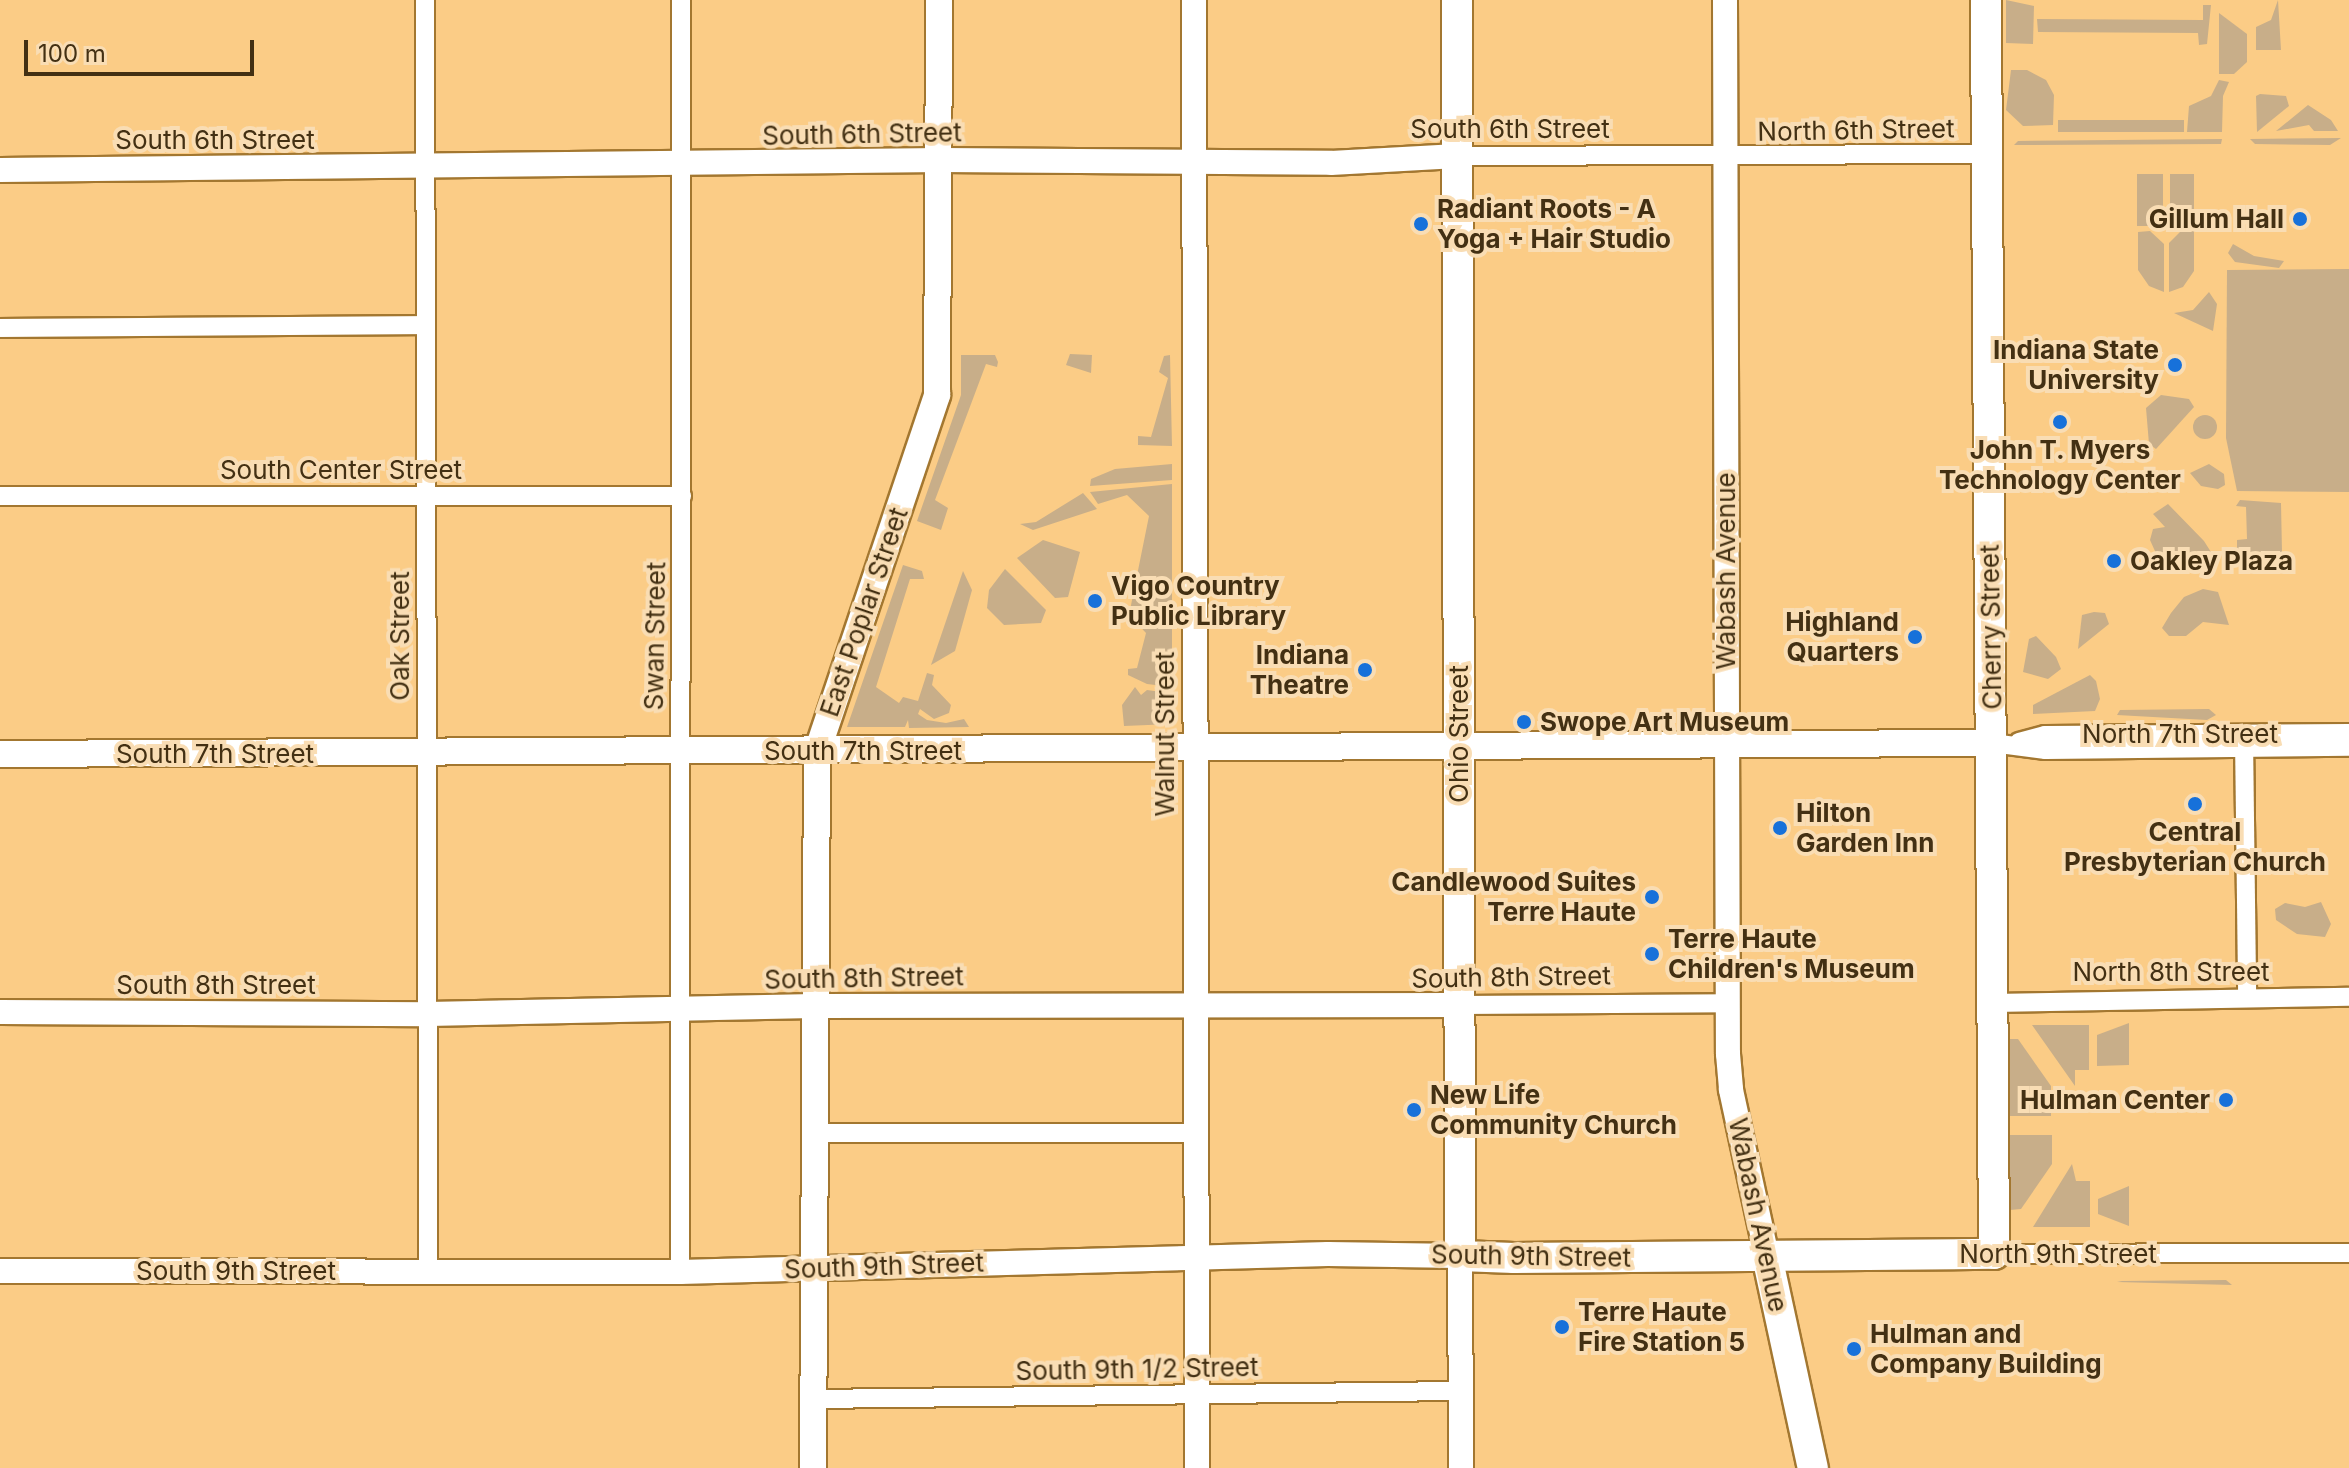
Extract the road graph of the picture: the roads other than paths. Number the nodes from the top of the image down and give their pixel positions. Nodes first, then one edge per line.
1 (425, 0) edge
2 (681, 0) edge
3 (939, 0) edge
4 (1194, 0) edge
5 (1457, 0) edge
6 (1725, 0) edge
7 (1986, 0) edge
8 (1987, 154) junction
9 (1457, 156) junction
10 (1725, 158) junction
11 (942, 160) junction
12 (1193, 162) junction
13 (679, 164) junction
14 (426, 167) junction
15 (0, 170) edge
16 (426, 325) junction
17 (0, 328) edge
18 (0, 496) edge
19 (425, 496) junction
20 (682, 496) junction
21 (2349, 733) edge
22 (2244, 741) junction
23 (2003, 744) junction
24 (1726, 747) junction
25 (2349, 747) edge
26 (1193, 748) junction
27 (1458, 749) junction
28 (817, 752) junction
29 (679, 753) junction
30 (0, 754) edge
31 (426, 754) junction
32 (2247, 997) junction
33 (2349, 997) edge
34 (1195, 1003) junction
35 (1728, 1003) junction
36 (1993, 1003) junction
37 (1460, 1005) junction
38 (814, 1006) junction
39 (681, 1011) junction
40 (0, 1012) edge
41 (428, 1014) junction
42 (815, 1133) junction
43 (1197, 1133) junction
44 (2349, 1253) edge
45 (1994, 1254) junction
46 (1460, 1256) junction
47 (1767, 1256) junction
48 (1198, 1258) junction
49 (814, 1268) junction
50 (0, 1271) edge
51 (428, 1271) junction
52 (680, 1272) junction
53 (1461, 1391) junction
54 (1196, 1394) junction
55 (813, 1399) junction
56 (813, 1468) edge
57 (1197, 1468) edge
58 (1461, 1468) edge
59 (1813, 1468) edge

1 - 14 street, Oak Street
2 - 13 street, Swan Street
3 - 11 main road, East Poplar Street
4 - 12 street, Walnut Street
5 - 9 main road, Ohio Street
6 - 10 street, Wabash Avenue
7 - 8 main road, Cherry Street
8 - 10 street, North 6th Street
8 - 23 main road, Cherry Street
9 - 10 street, South 6th Street
9 - 12 street, South 6th Street
9 - 27 main road, Ohio Street
10 - 24 street, Wabash Avenue
11 - 12 street, South 6th Street
11 - 13 street, South 6th Street
11 - 28 main road, East Poplar Street
12 - 26 street, Walnut Street
13 - 14 street, South 6th Street
13 - 20 street, Swan Street
14 - 15 street, South 6th Street
14 - 16 street, Oak Street
16 - 17 street
16 - 19 street, Oak Street
18 - 19 street, South Center Street
19 - 20 street, South Center Street
19 - 31 street, Oak Street
20 - 29 street, Swan Street
21 - 22 street, North 7th Street
22 - 23 street, North 7th Street
22 - 25 street, North 7th Street
22 - 32 street
23 - 24 main road, North 7th Street
23 - 36 main road, Cherry Street
24 - 27 main road, South 7th Street
24 - 35 street, Wabash Avenue
26 - 27 main road, South 7th Street
26 - 28 main road, South 7th Street
26 - 34 street, Walnut Street
27 - 37 main road, Ohio Street
28 - 29 main road, South 7th Street
28 - 38 main road, East Poplar Street
29 - 31 main road, South 7th Street
29 - 39 street, Swan Street
30 - 31 main road, South 7th Street
31 - 41 street, Oak Street
32 - 33 street, North 8th Street
32 - 36 street, North 8th Street
34 - 37 street, South 8th Street
34 - 38 street, South 8th Street
34 - 43 street, Walnut Street
35 - 37 street, South 8th Street
35 - 47 street, Wabash Avenue
36 - 45 main road, Cherry Street
37 - 46 main road, Ohio Street
38 - 39 street, South 8th Street
38 - 42 main road, East Poplar Street
39 - 41 street, South 8th Street
39 - 52 street, Swan Street
40 - 41 street, South 8th Street
41 - 51 street, Oak Street
42 - 43 street
42 - 49 main road, East Poplar Street
43 - 48 street, Walnut Street
44 - 45 street, North 9th Street
45 - 47 main road, North 9th Street
46 - 47 main road, South 9th Street
46 - 48 street, South 9th Street
46 - 53 street, Ohio Street
47 - 59 main road, Wabash Avenue
48 - 49 street, South 9th Street
48 - 54 street, Walnut Street
49 - 52 street, South 9th Street
49 - 55 main road, East Poplar Street
50 - 51 street, South 9th Street
51 - 52 street, South 9th Street
53 - 54 street, South 9th 1/2 Street
53 - 58 street, Ohio Street
54 - 55 street, South 9th 1/2 Street
54 - 57 street, Walnut Street
55 - 56 main road, East Poplar Street

